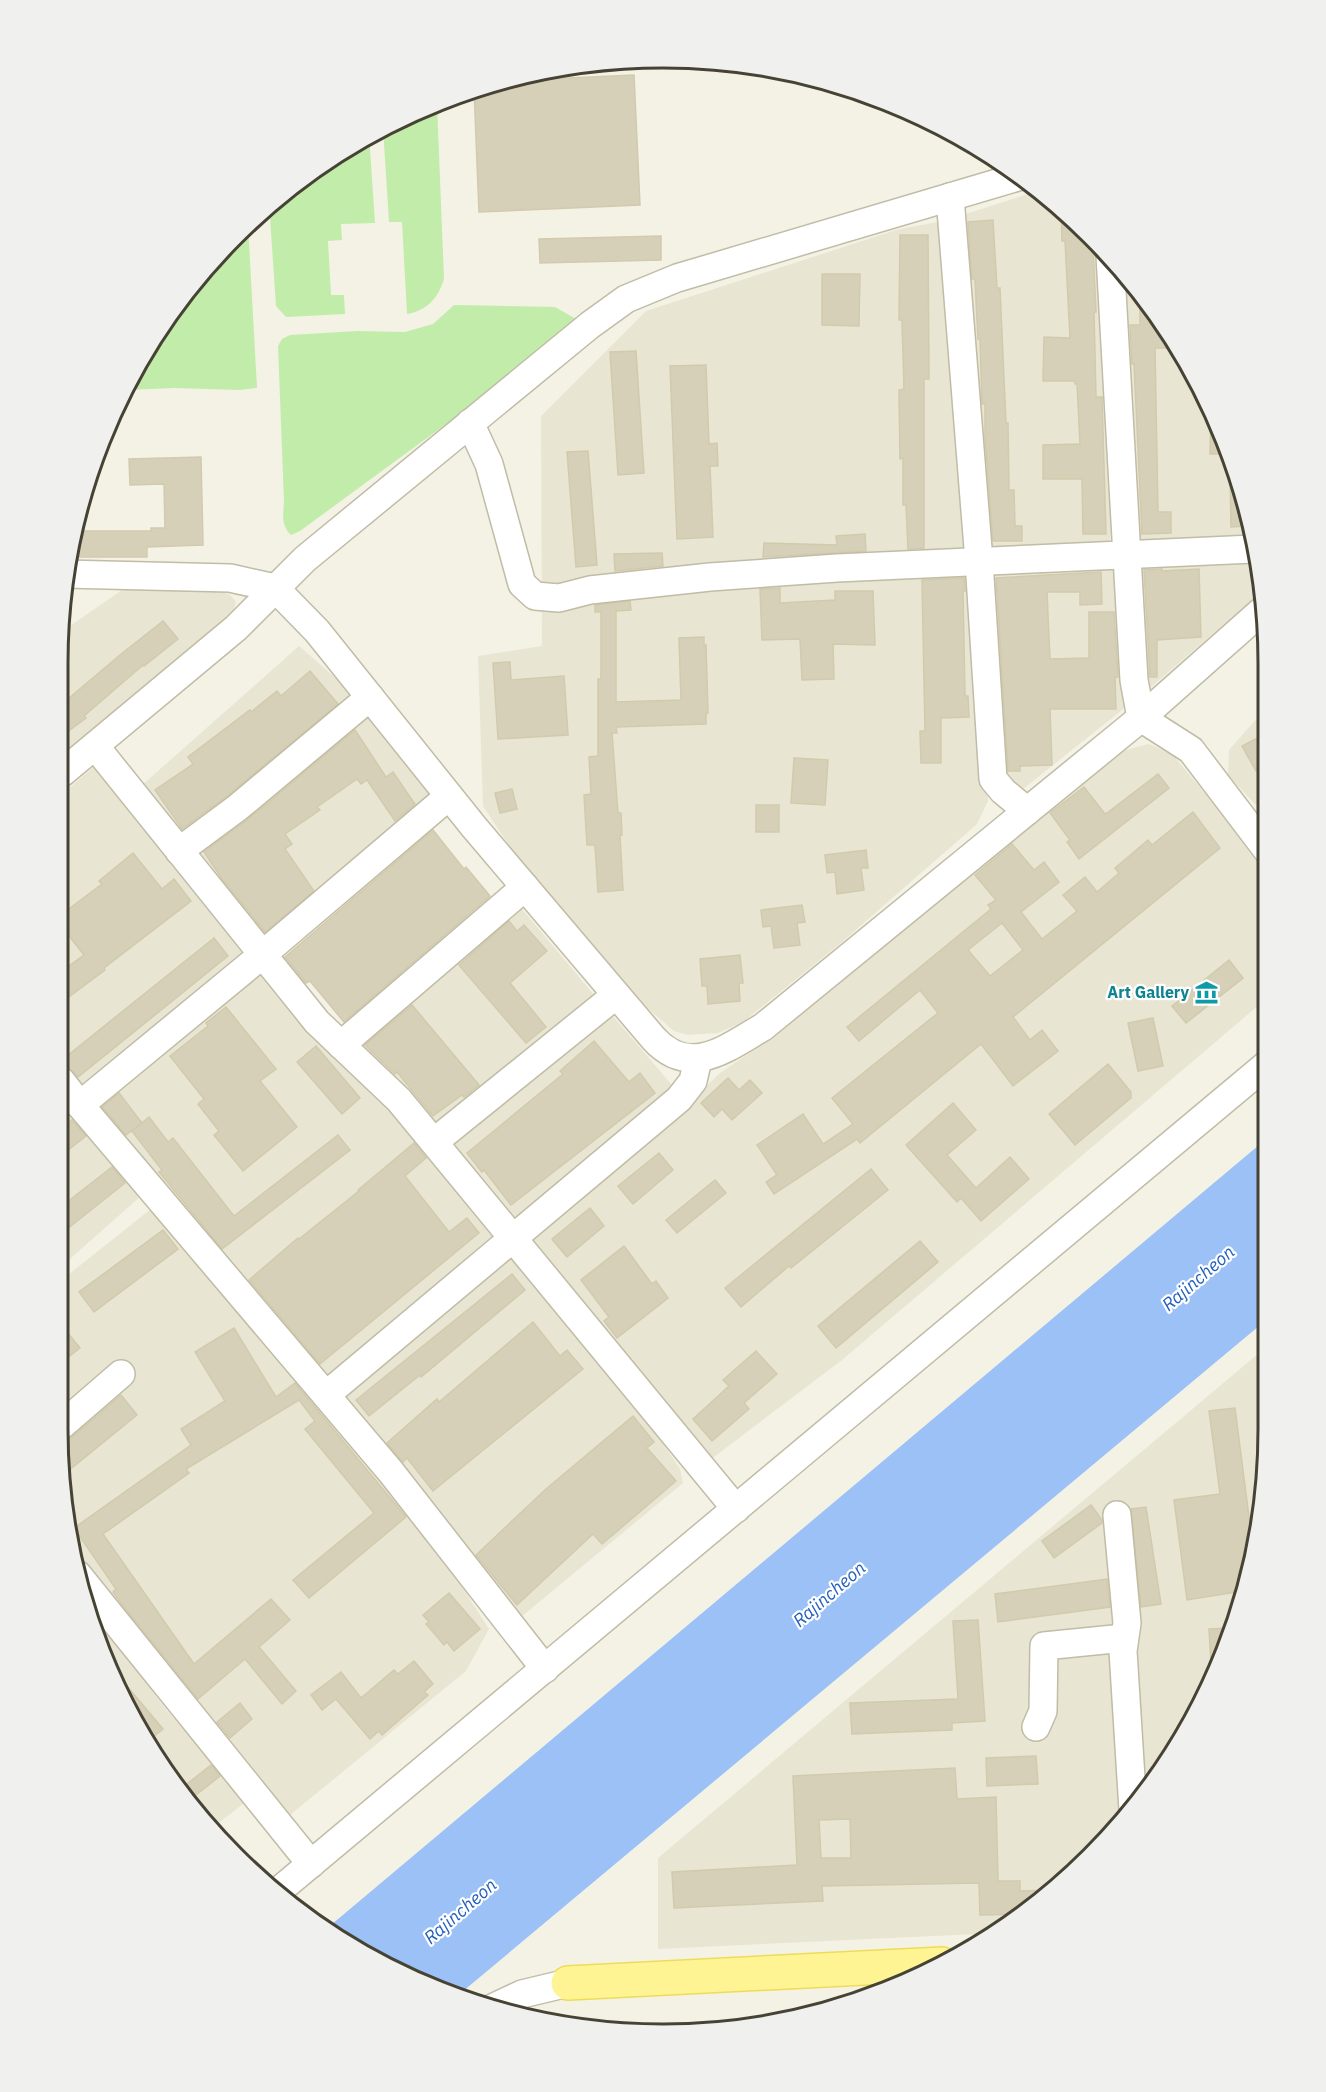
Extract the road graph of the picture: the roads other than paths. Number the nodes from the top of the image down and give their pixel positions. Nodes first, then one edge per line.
1 (1010, 179) edge
2 (950, 197) junction
3 (1111, 270) edge
4 (470, 423) junction
5 (1247, 549) edge
6 (1125, 554) junction
7 (979, 561) junction
8 (75, 574) edge
9 (275, 588) junction
10 (1256, 616) edge
11 (370, 697) junction
12 (1141, 717) junction
13 (95, 746) junction
14 (68, 768) edge
15 (449, 796) junction
16 (1027, 811) junction
17 (1258, 838) edge
18 (179, 851) junction
19 (525, 887) junction
20 (262, 955) junction
21 (616, 994) junction
22 (341, 1045) junction
23 (698, 1059) junction
24 (1258, 1072) edge
25 (68, 1090) edge
26 (80, 1105) junction
27 (434, 1142) junction
28 (514, 1239) junction
29 (121, 1374) dead end
30 (326, 1395) junction
31 (68, 1420) edge
32 (736, 1509) junction
33 (1117, 1515) dead end
34 (90, 1590) edge
35 (1124, 1638) junction
36 (545, 1669) junction
37 (1036, 1727) dead end
38 (1132, 1796) edge
39 (311, 1864) junction
40 (283, 1887) edge
41 (922, 1965) edge
42 (568, 1983) joint
43 (503, 2002) edge

1 - 2 street
2 - 4 street
2 - 7 street
3 - 6 street
4 - 7 street
4 - 9 street
5 - 6 street
6 - 7 street
6 - 12 street
7 - 16 street
8 - 9 street
9 - 11 street
9 - 13 street
10 - 12 street
11 - 15 street
11 - 18 street
12 - 16 street
12 - 17 street
13 - 14 street
13 - 18 street
15 - 19 street
15 - 20 street
16 - 23 street
18 - 20 street
19 - 21 street
19 - 22 street
20 - 22 street
20 - 26 street
21 - 23 street
21 - 27 street
22 - 27 street
23 - 28 street
24 - 32 street
25 - 26 street
26 - 30 street
27 - 28 street
28 - 30 street
28 - 32 street
29 - 31 street
30 - 36 street
32 - 36 street
33 - 35 street
34 - 39 street
35 - 37 street
35 - 38 street
36 - 39 street
39 - 40 street
41 - 42 main road
42 - 43 street

